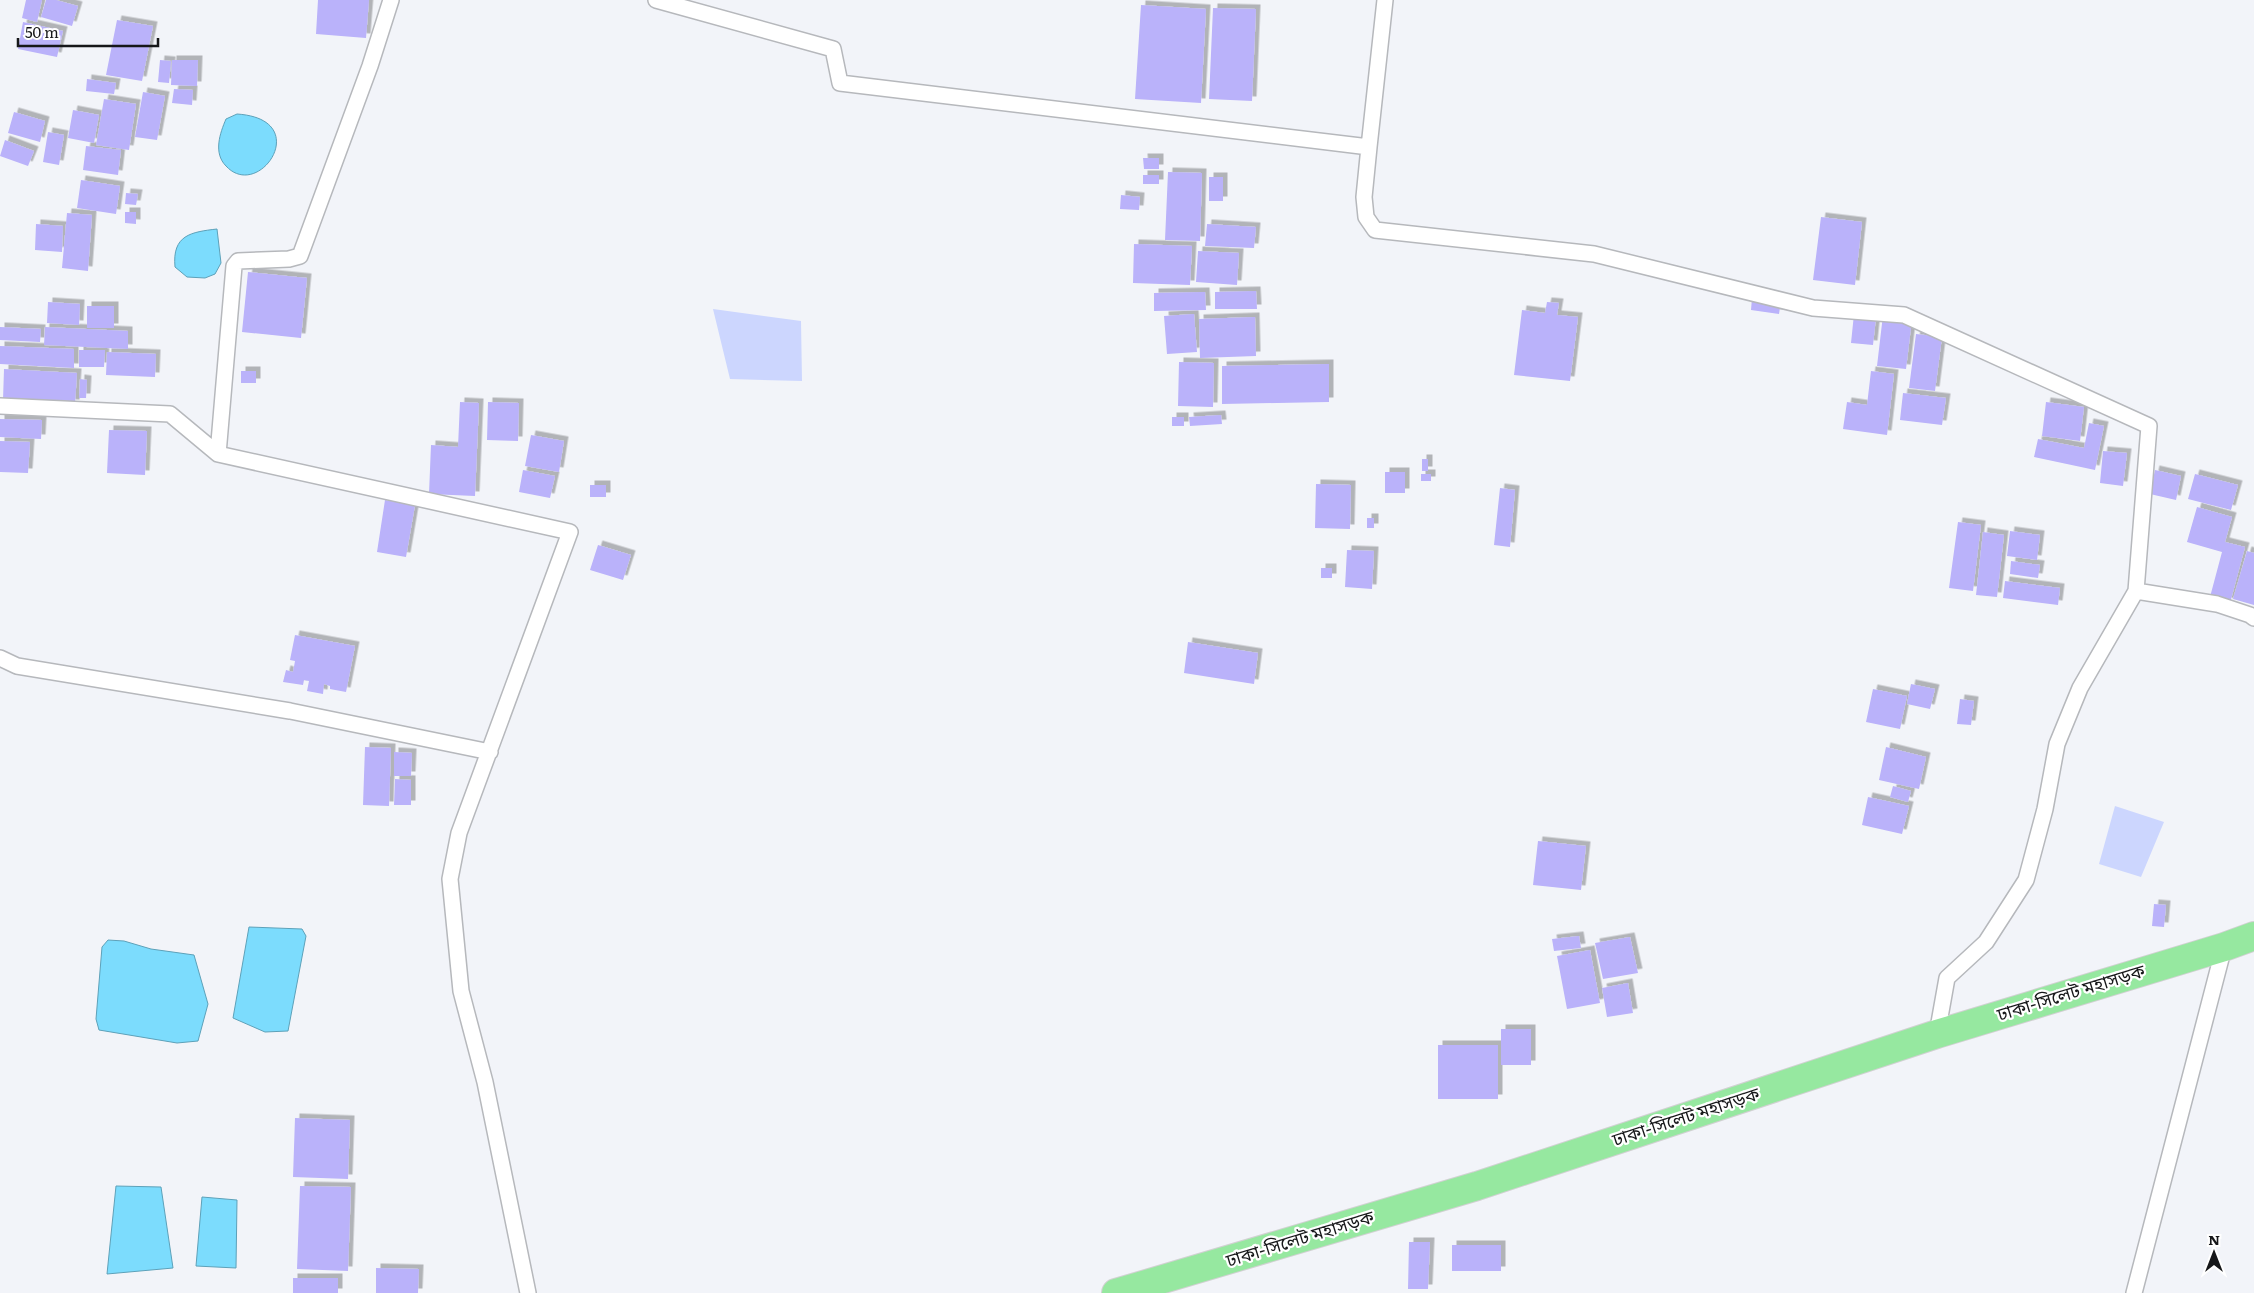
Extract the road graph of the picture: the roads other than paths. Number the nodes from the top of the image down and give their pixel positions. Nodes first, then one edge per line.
1 (391, 0) edge
2 (656, 0) edge
3 (1385, 0) edge
4 (1369, 147) junction
5 (0, 406) edge
6 (218, 454) junction
7 (2136, 591) junction
8 (2254, 618) edge
9 (0, 658) edge
10 (490, 752) junction
11 (2254, 936) edge
12 (2224, 947) junction
13 (1937, 1034) junction
14 (528, 1293) edge
15 (1116, 1293) edge
16 (2134, 1293) edge

1 - 6 street
2 - 4 street
3 - 4 street
4 - 7 street
5 - 6 street
6 - 10 street
7 - 8 street
7 - 13 street
9 - 10 street
10 - 14 street
11 - 12 highway, ঢাকা-সিলেট মহাসড়ক
12 - 13 highway, ঢাকা-সিলেট মহাসড়ক
12 - 16 street
13 - 15 highway, ঢাকা-সিলেট মহাসড়ক

